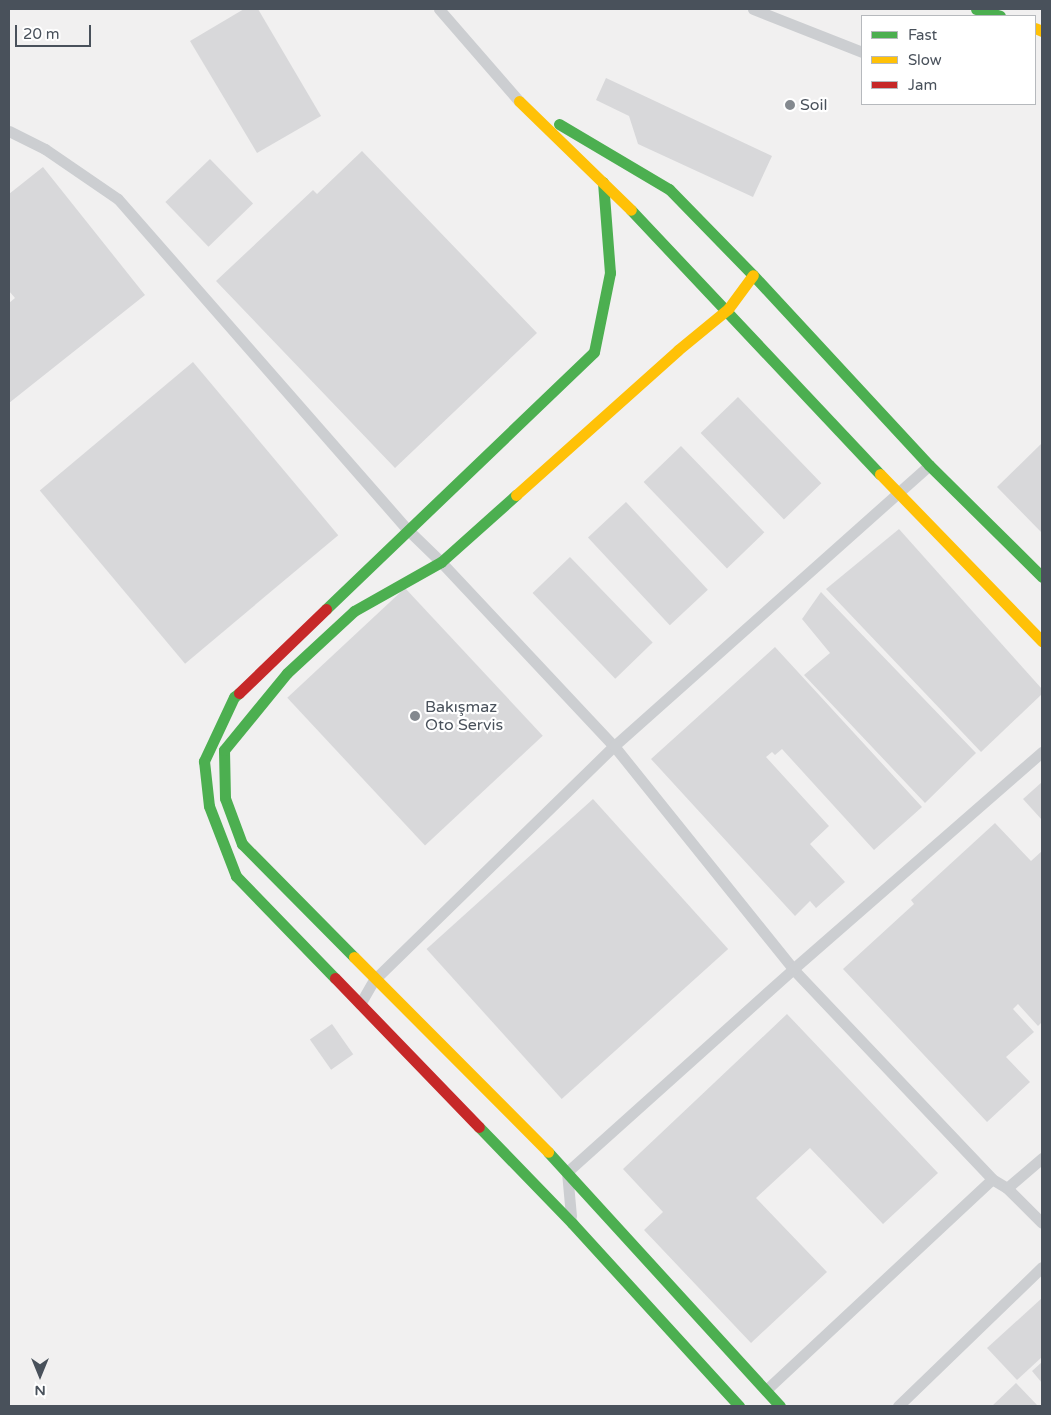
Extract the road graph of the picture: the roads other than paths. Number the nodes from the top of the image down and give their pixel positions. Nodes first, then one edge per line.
1 (439, 9) edge
2 (754, 9) edge
3 (976, 9) edge
4 (997, 15) edge
5 (861, 52) edge
6 (519, 101) junction
7 (9, 131) edge
8 (604, 182) junction
9 (753, 275) junction
10 (728, 309) junction
11 (930, 465) junction
12 (897, 492) junction
13 (408, 530) junction
14 (441, 562) junction
15 (1042, 576) edge
16 (1042, 641) edge
17 (614, 746) junction
18 (1042, 752) edge
19 (793, 969) junction
20 (374, 980) junction
21 (359, 1005) junction
22 (1042, 1158) edge
23 (567, 1172) junction
24 (992, 1179) junction
25 (1007, 1188) junction
26 (572, 1223) junction
27 (1042, 1223) edge
28 (1042, 1267) edge
29 (766, 1390) junction
30 (739, 1406) edge
31 (780, 1406) edge
32 (898, 1406) edge

1 - 6 lane
2 - 5 lane
3 - 4 street
6 - 8 street
6 - 9 street
7 - 13 lane
8 - 10 street
8 - 13 street
9 - 10 street
9 - 11 street
10 - 12 street
10 - 14 street
11 - 12 lane
11 - 15 street
12 - 16 street
12 - 17 lane
13 - 14 lane
13 - 21 street
14 - 17 lane
14 - 20 street
17 - 19 lane
17 - 20 lane
18 - 19 lane
19 - 23 lane
19 - 24 lane
20 - 21 lane
20 - 23 street
21 - 26 street
22 - 25 lane
23 - 26 lane
23 - 29 street
24 - 25 lane
24 - 29 lane
25 - 27 lane
26 - 30 street
28 - 32 lane
29 - 31 street

